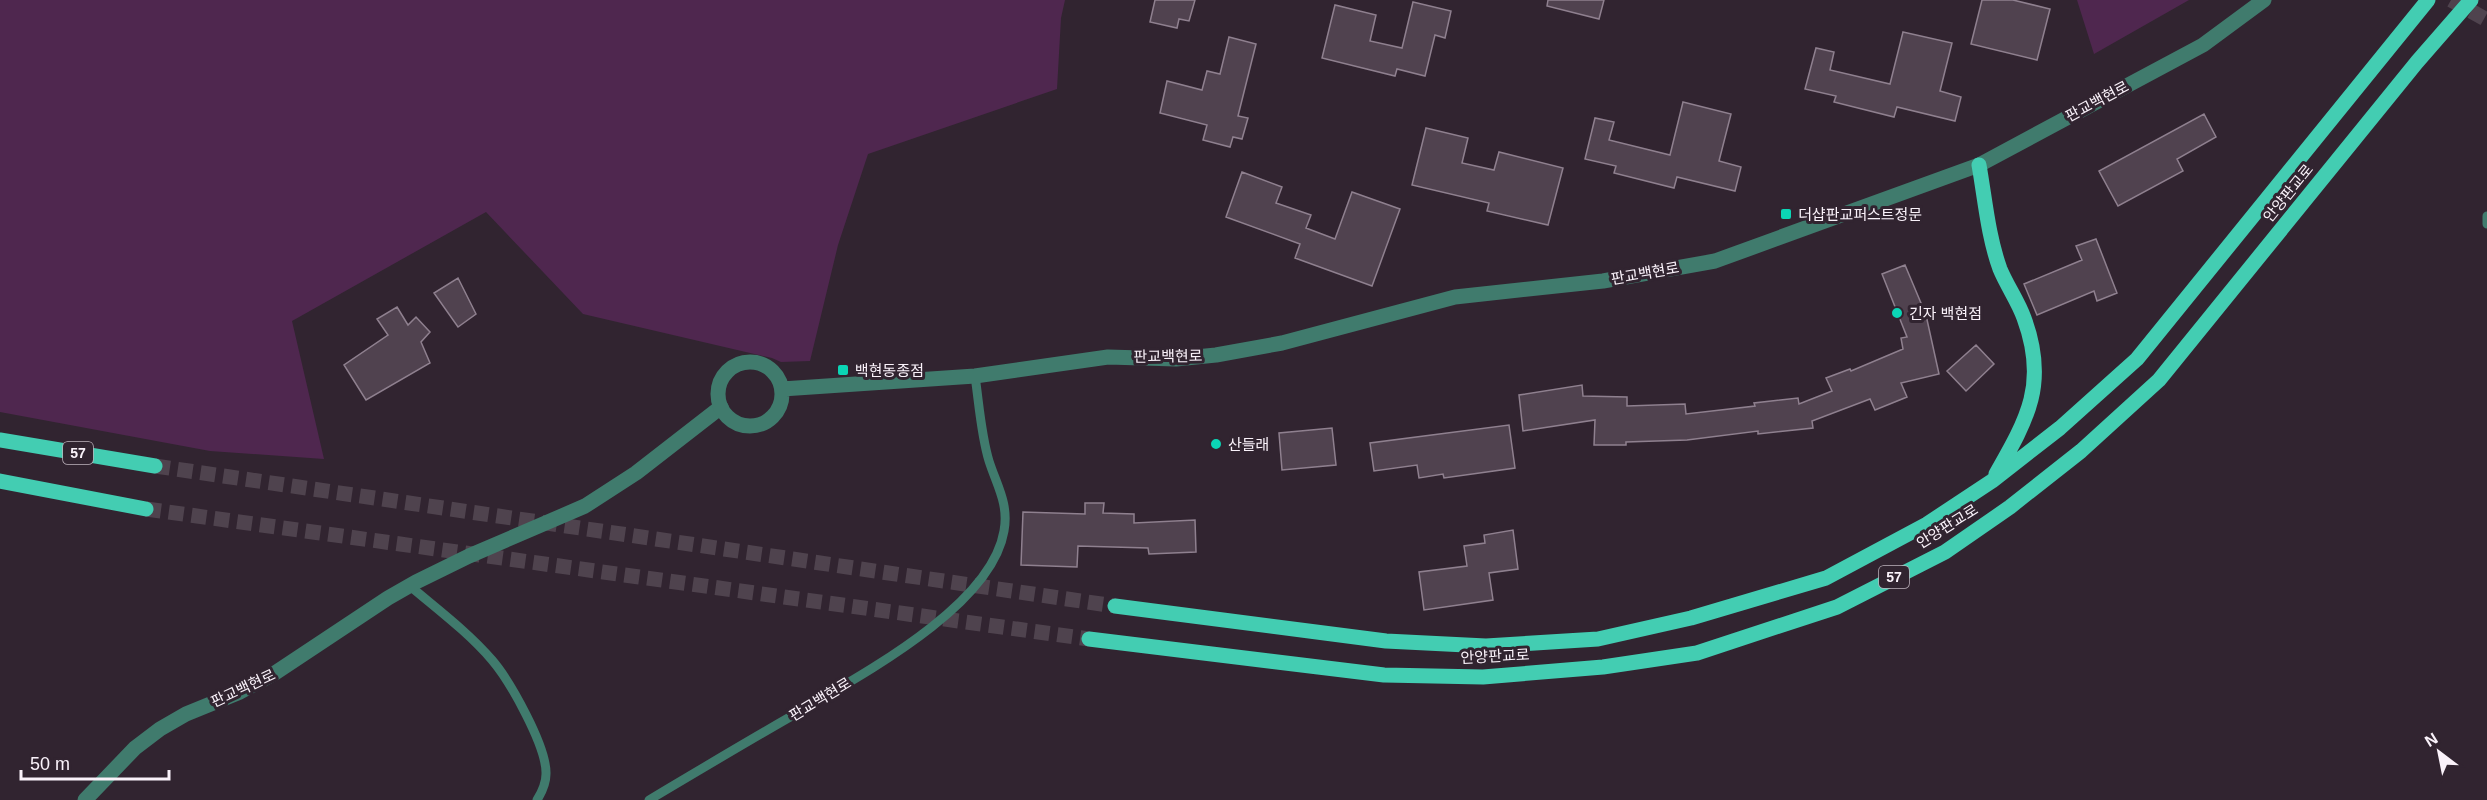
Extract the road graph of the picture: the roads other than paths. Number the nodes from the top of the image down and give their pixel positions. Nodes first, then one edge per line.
1 (2428, 0) edge
2 (2471, 0) edge
3 (2263, 2) edge
4 (1979, 165) junction
5 (2487, 216) edge
6 (2487, 224) edge
7 (975, 376) junction
8 (782, 388) junction
9 (721, 407) junction
10 (0, 440) edge
11 (155, 466) tunnel mouth
12 (0, 481) edge
13 (1992, 481) junction
14 (146, 509) tunnel mouth
15 (410, 586) junction
16 (1115, 606) tunnel mouth
17 (1089, 639) tunnel mouth
18 (85, 800) edge
19 (537, 800) edge
20 (649, 800) edge

1 - 13 main road, 안양판교로 / 57
2 - 17 main road, 안양판교로 / 57
3 - 4 street, 판교백현로
4 - 7 street, 판교백현로
4 - 13 main road
5 - 6 lane
7 - 8 street, 판교백현로
7 - 20 lane, 판교백현로
8 - 9 street
8 - 9 street
9 - 15 street, 판교백현로
10 - 11 main road, 57
12 - 14 main road
13 - 16 main road, 안양판교로 / 57
15 - 18 street, 판교백현로
15 - 19 lane

